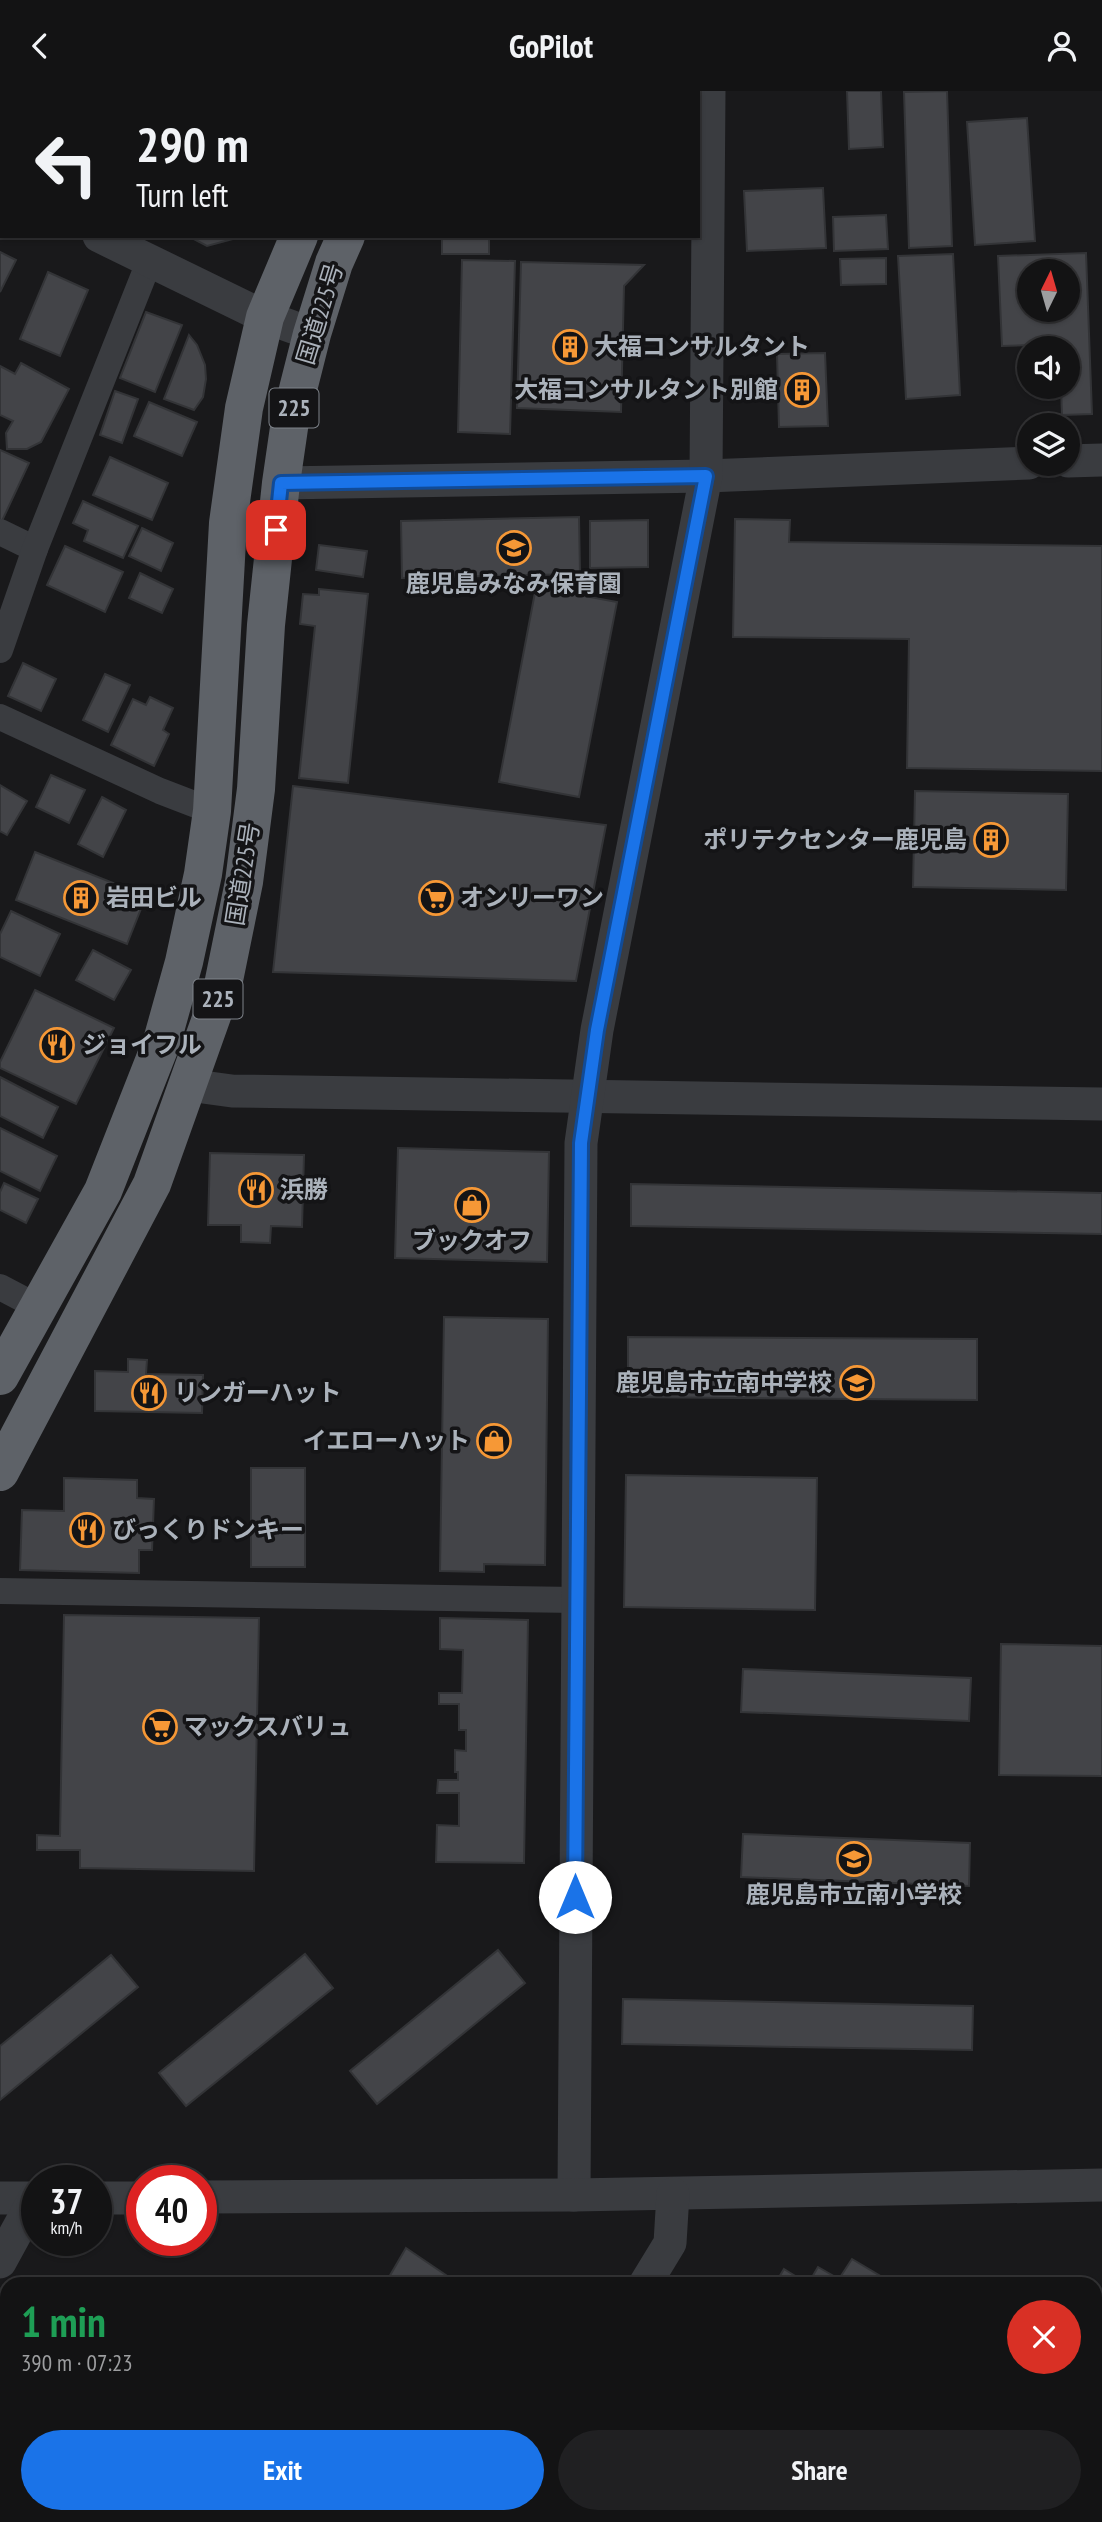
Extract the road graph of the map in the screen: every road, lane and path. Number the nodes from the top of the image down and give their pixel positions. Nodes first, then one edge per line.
1 (709, 91) edge
2 (103, 238) edge
3 (298, 238) edge
4 (345, 238) edge
5 (149, 262) junction
6 (265, 317) junction
7 (312, 334) junction
8 (1102, 460) edge
9 (1080, 461) edge
10 (1017, 463) edge
11 (706, 476) junction
12 (281, 483) junction
13 (0, 532) edge
14 (35, 549) junction
15 (0, 650) edge
16 (0, 717) edge
17 (212, 811) junction
18 (188, 1085) junction
19 (587, 1097) junction
20 (1102, 1104) edge
21 (0, 1287) edge
22 (38, 1307) junction
23 (0, 1376) edge
24 (0, 1472) edge
25 (0, 1591) edge
26 (577, 1600) junction
27 (1102, 2185) edge
28 (673, 2194) junction
29 (574, 2195) junction
30 (217, 2197) edge
31 (0, 2198) edge
32 (21, 2198) edge
33 (21, 2225) edge
34 (0, 2262) edge
35 (649, 2277) edge

1 - 11 street
2 - 5 street
3 - 6 highway, 国道225号 / 225
4 - 7 highway, 国道225号 / 225
5 - 6 street
5 - 14 street
6 - 7 street
6 - 17 highway, 国道225号 / 225
7 - 12 highway, 国道225号 / 225
8 - 9 street
10 - 11 street
11 - 12 street
11 - 19 street
12 - 18 highway, 国道225号 / 225
13 - 14 street
14 - 15 street
16 - 17 street
17 - 22 highway, 国道225号 / 225
18 - 19 street
18 - 24 highway, 国道225号 / 225
19 - 20 street
19 - 26 street
21 - 22 street
22 - 23 highway, 国道225号 / 225
25 - 26 street
26 - 29 street
27 - 28 street
28 - 29 street
28 - 35 street
29 - 30 street
31 - 32 street
33 - 34 street

